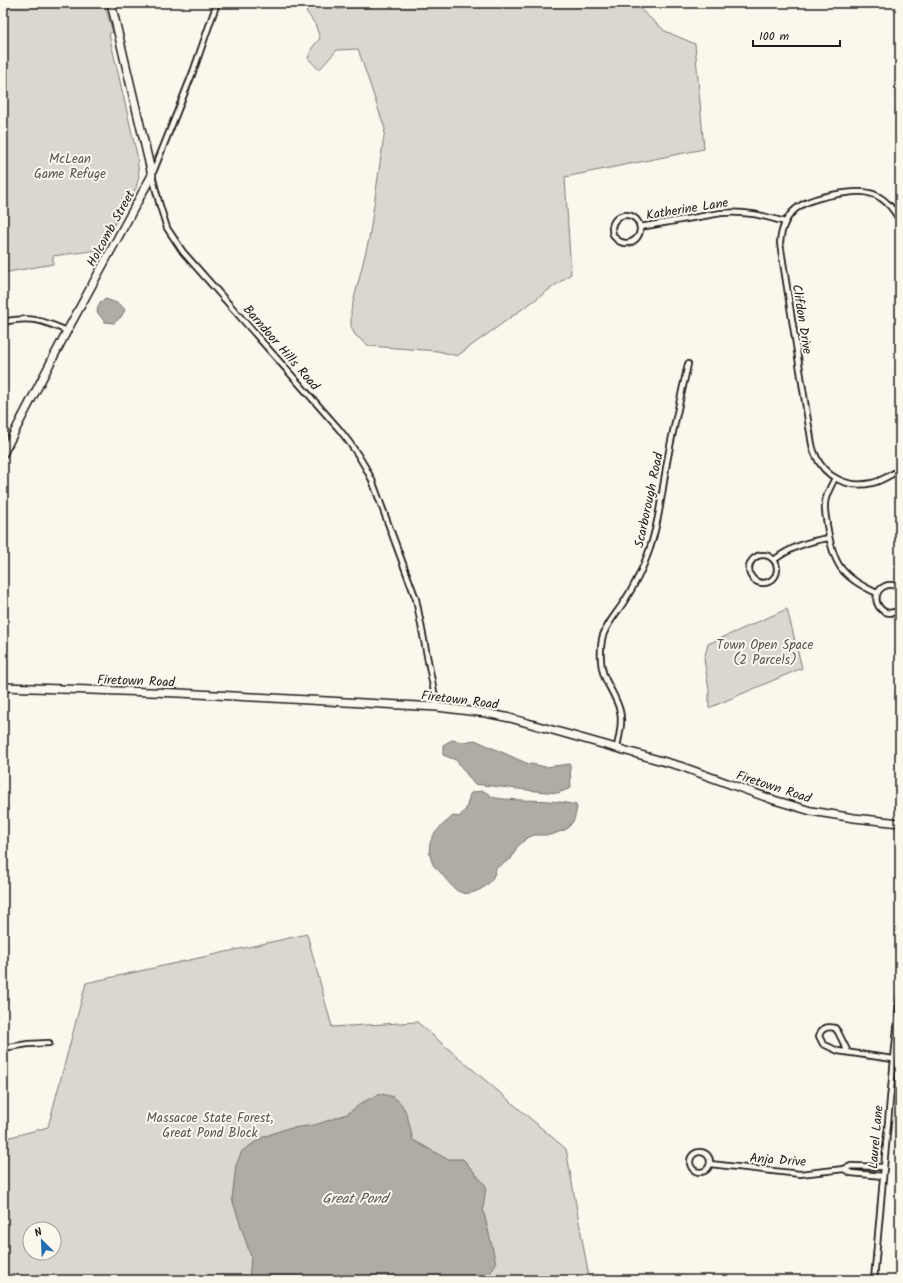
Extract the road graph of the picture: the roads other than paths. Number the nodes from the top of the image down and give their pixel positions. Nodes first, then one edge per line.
1 (111, 3) edge
2 (217, 3) edge
3 (152, 175) junction
4 (900, 221) edge
5 (785, 222) junction
6 (640, 227) junction
7 (3, 322) edge
8 (67, 331) junction
9 (688, 364) dead end
10 (3, 454) edge
11 (900, 470) edge
12 (834, 478) junction
13 (829, 538) junction
14 (774, 560) junction
15 (900, 589) edge
16 (877, 594) junction
17 (900, 609) edge
18 (3, 687) edge
19 (437, 707) junction
20 (616, 747) junction
21 (900, 823) edge
22 (900, 996) edge
23 (49, 1042) dead end
24 (3, 1048) edge
25 (848, 1052) junction
26 (893, 1059) junction
27 (710, 1164) junction
28 (884, 1166) junction
29 (844, 1169) junction
30 (883, 1176) junction
31 (874, 1280) edge

1 - 3 street, Barndoor Hills Road
2 - 3 street, Holcomb Street
3 - 8 street, Holcomb Street
3 - 19 street, Barndoor Hills Road
4 - 5 street, Clifdon Drive
5 - 6 street, Katherine Lane
5 - 12 street, Clifdon Drive
6 - 6 street, Katherine Lane
7 - 8 street
8 - 10 street, Holcomb Street
9 - 20 street, Scarborough Road
11 - 12 street, Clifdon Drive
12 - 13 street
13 - 14 street
13 - 16 street
14 - 14 street
15 - 16 street
16 - 17 street
18 - 19 street, Firetown Road
19 - 20 street, Firetown Road
20 - 21 street, Firetown Road
22 - 26 street, Laurel Lane
23 - 24 street
25 - 25 street
25 - 26 street
26 - 28 street, Laurel Lane
27 - 27 street, Anja Drive
27 - 29 street, Anja Drive
28 - 29 street, Anja Drive
28 - 30 street, Laurel Lane
29 - 30 street, Anja Drive
30 - 31 street, Laurel Lane

